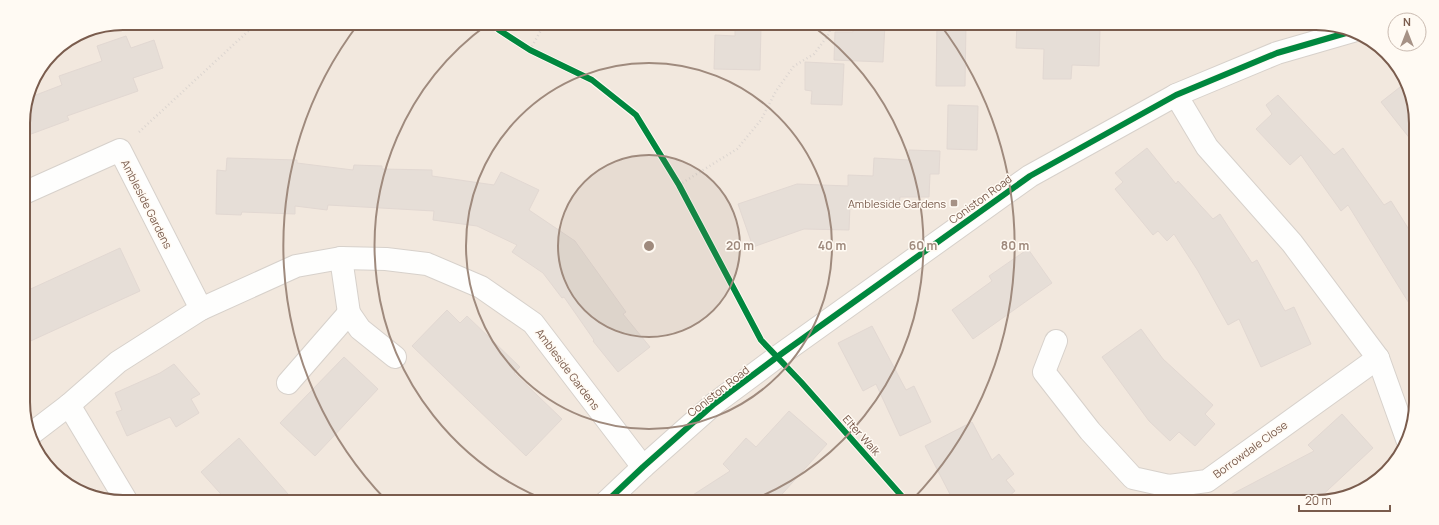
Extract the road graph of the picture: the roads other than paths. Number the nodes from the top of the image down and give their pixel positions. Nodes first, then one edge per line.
1 (1342, 34) edge
2 (1176, 95) junction
3 (30, 190) edge
4 (340, 258) junction
5 (201, 309) junction
6 (349, 313) junction
7 (1056, 341) dead end
8 (395, 357) dead end
9 (1378, 358) junction
10 (288, 383) dead end
11 (69, 405) junction
12 (35, 431) edge
13 (1404, 431) edge
14 (643, 467) junction
15 (123, 495) edge
16 (613, 495) edge

1 - 2 street, Coniston Road
2 - 9 street
2 - 14 street, Coniston Road
3 - 5 street, Ambleside Gardens
4 - 5 street, Ambleside Gardens
4 - 6 street
4 - 14 street, Ambleside Gardens
5 - 11 street, Ambleside Gardens
6 - 8 street
6 - 10 street
7 - 9 street, Borrowdale Close
9 - 13 street
11 - 12 street, Ambleside Gardens
11 - 15 street
14 - 16 street, Coniston Road

